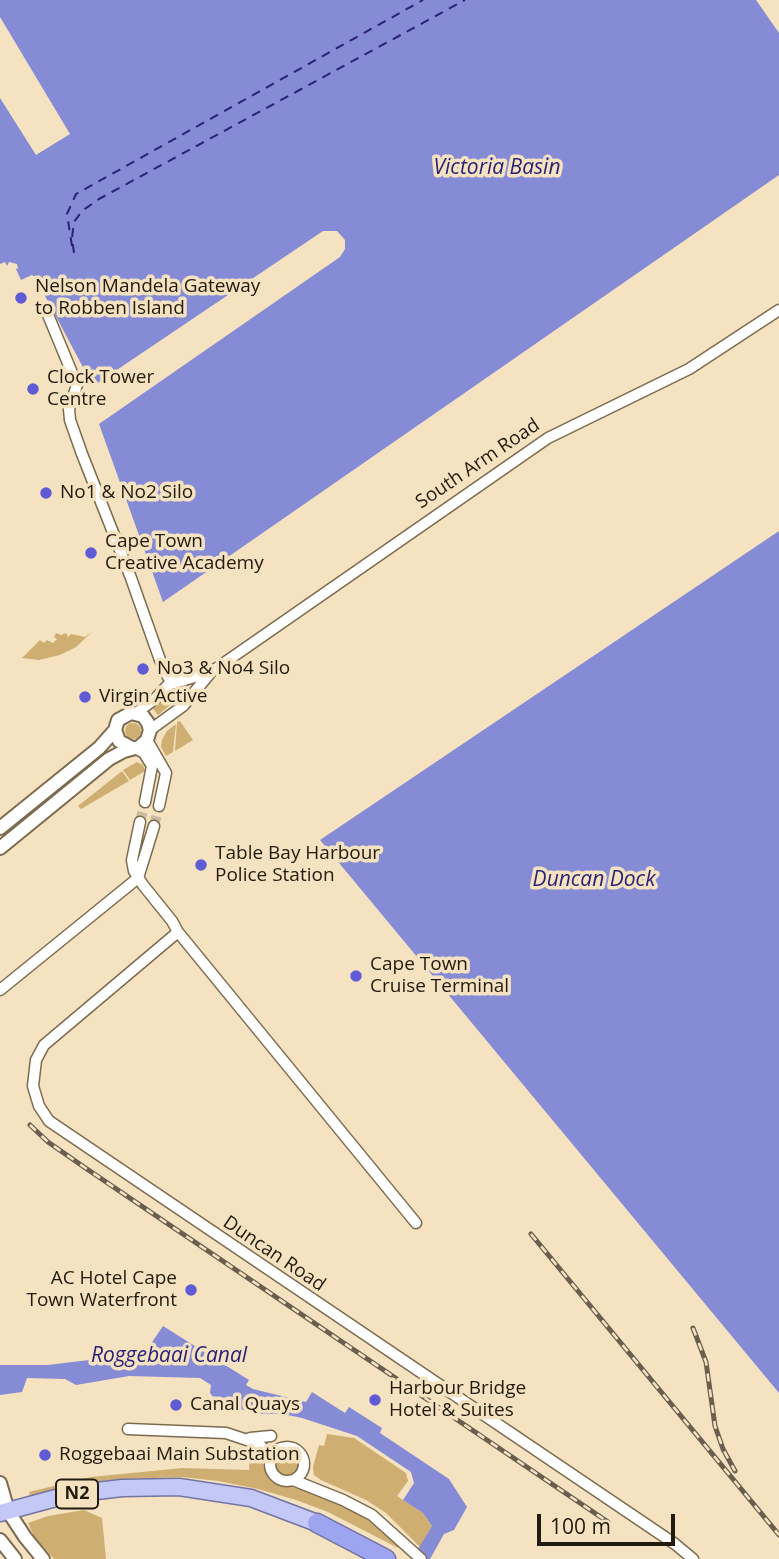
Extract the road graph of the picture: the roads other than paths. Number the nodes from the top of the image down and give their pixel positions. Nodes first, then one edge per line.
1 (46, 310) dead end
2 (779, 310) edge
3 (211, 672) junction
4 (177, 683) junction
5 (189, 697) junction
6 (136, 713) junction
7 (115, 730) junction
8 (149, 735) junction
9 (134, 748) junction
10 (145, 802) tunnel mouth
11 (159, 806) tunnel mouth
12 (139, 822) tunnel mouth
13 (154, 826) tunnel mouth
14 (0, 828) edge
15 (0, 848) edge
16 (138, 878) junction
17 (178, 932) junction
18 (0, 990) edge
19 (416, 1223) dead end
20 (128, 1429) dead end
21 (271, 1436) junction
22 (241, 1437) junction
23 (284, 1447) junction
24 (272, 1455) junction
25 (304, 1467) junction
26 (293, 1480) junction
27 (0, 1483) edge
28 (328, 1494) junction
29 (4, 1512) edge
30 (317, 1523) joint
31 (0, 1540) edge
32 (416, 1555) edge
33 (15, 1559) edge
34 (43, 1559) edge
35 (386, 1559) edge
36 (693, 1559) edge

1 - 4 street
2 - 3 street, South Arm Road
3 - 4 street, South Arm Road
3 - 5 street, South Arm Road
4 - 5 street
4 - 6 street, South Arm Road
5 - 8 street, South Arm Road
6 - 7 street
6 - 8 street
7 - 9 street
7 - 14 street
8 - 9 street
8 - 11 street
9 - 10 street
9 - 15 street
12 - 16 street
13 - 16 street
16 - 17 street
16 - 18 street
17 - 19 street
17 - 36 street, Duncan Road
20 - 22 street
21 - 22 street
21 - 23 street
21 - 24 street
22 - 24 street
23 - 24 street
23 - 25 street
24 - 26 street
25 - 26 street
25 - 28 street
26 - 28 street
27 - 29 street
28 - 32 street
29 - 30 main road, N2
29 - 34 street
30 - 35 highway, N2
31 - 33 street

